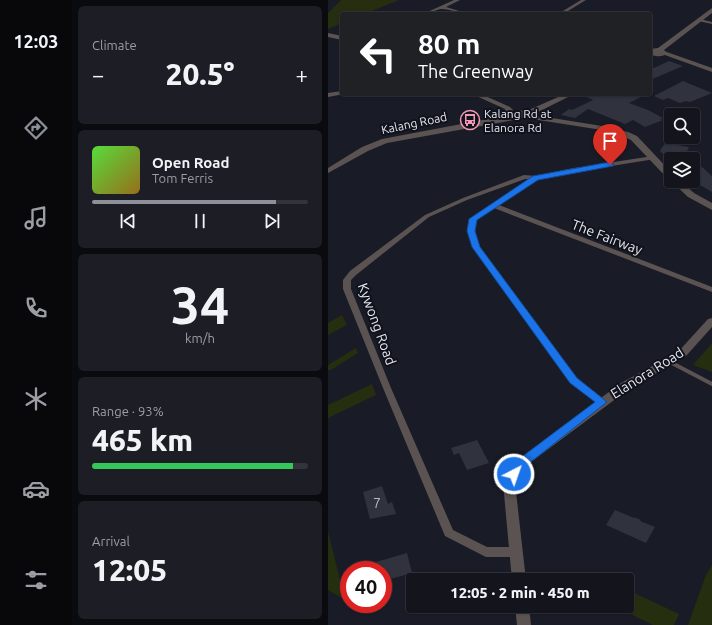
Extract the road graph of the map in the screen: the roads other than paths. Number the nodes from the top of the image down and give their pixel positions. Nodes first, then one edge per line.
1 (458, 0) edge
2 (584, 0) edge
3 (441, 7) junction
4 (712, 10) edge
5 (430, 12) edge
6 (460, 12) edge
7 (563, 12) edge
8 (700, 20) junction
9 (712, 23) edge
10 (328, 34) edge
11 (340, 37) edge
12 (662, 51) junction
13 (652, 53) edge
14 (712, 70) edge
15 (340, 93) edge
16 (328, 95) edge
17 (479, 96) edge
18 (567, 96) edge
19 (541, 108) junction
20 (507, 114) junction
21 (519, 114) junction
22 (542, 119) junction
23 (653, 158) junction
24 (664, 170) edge
25 (328, 171) edge
26 (536, 178) junction
27 (682, 188) edge
28 (494, 206) junction
29 (712, 207) edge
30 (712, 290) edge
31 (712, 321) edge
32 (670, 362) junction
33 (712, 384) edge
34 (602, 402) junction
35 (516, 552) junction
36 (518, 573) edge
37 (523, 613) edge
38 (524, 625) edge

1 - 3 street
2 - 7 street
3 - 5 street
3 - 6 street
4 - 8 street
8 - 9 street
8 - 12 street
10 - 11 street
12 - 13 street
12 - 14 street
15 - 16 street
17 - 20 street
18 - 19 street
19 - 21 street
19 - 22 street
20 - 21 street, Kalang Road
20 - 25 street, Kalang Road
21 - 22 street
22 - 23 street
23 - 24 street
23 - 26 street, Kywong Road
26 - 28 street
26 - 35 street, Kywong Road
27 - 29 street
28 - 30 street, The Fairway
28 - 34 street
31 - 32 street, Elanora Road
32 - 33 lane
32 - 34 street, Elanora Road
34 - 35 street, Elanora Road
35 - 36 street, Elanora Road
37 - 38 street

